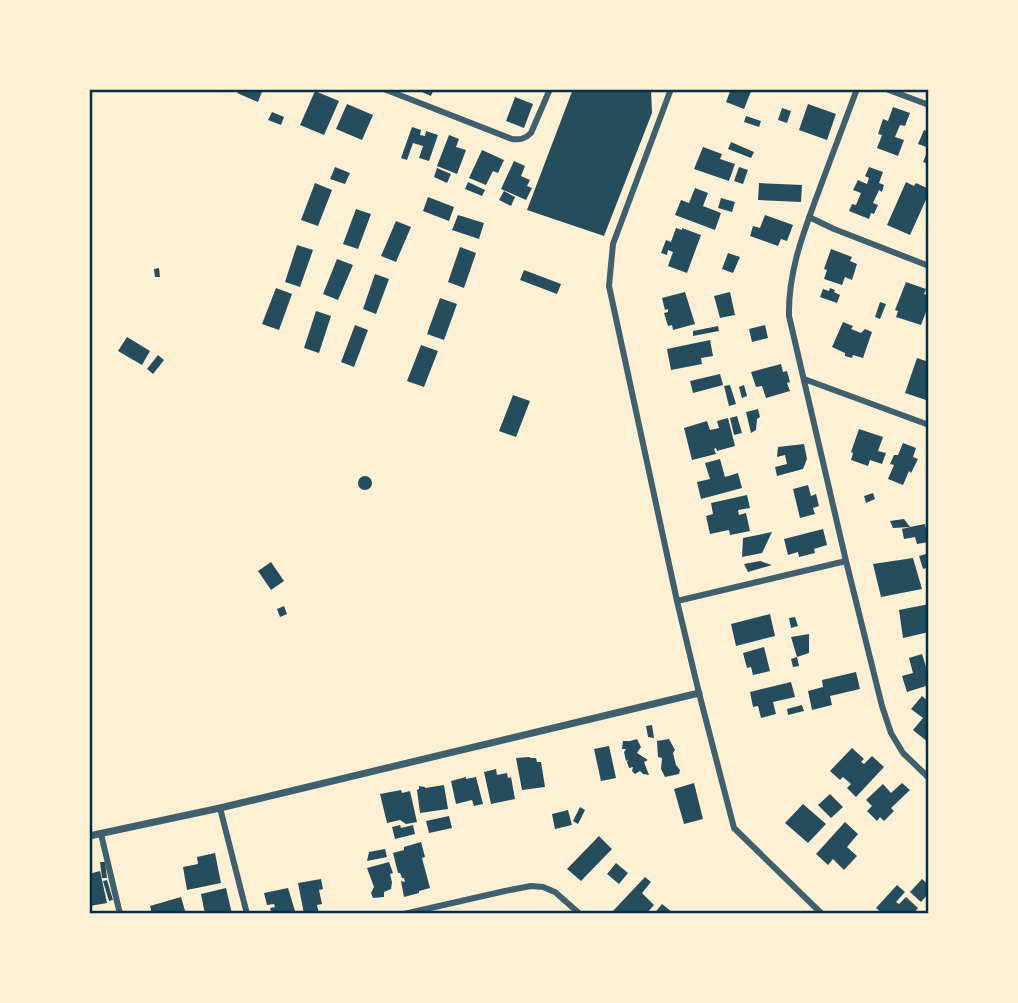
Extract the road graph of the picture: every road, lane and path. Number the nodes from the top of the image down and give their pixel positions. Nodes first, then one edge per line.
1 (384, 89) edge
2 (550, 89) edge
3 (671, 89) edge
4 (857, 89) edge
5 (886, 89) edge
6 (929, 105) edge
7 (809, 217) junction
8 (929, 266) edge
9 (804, 379) junction
10 (929, 425) edge
11 (846, 561) junction
12 (677, 601) junction
13 (699, 693) junction
14 (929, 778) edge
15 (220, 808) junction
16 (101, 834) junction
17 (89, 836) edge
18 (120, 914) edge
19 (247, 914) edge
20 (404, 914) edge
21 (580, 914) edge
22 (822, 914) edge

1 - 2 street
3 - 12 street
4 - 7 street
5 - 6 street
7 - 8 street
7 - 9 street
9 - 10 street
9 - 11 street
11 - 12 street
11 - 14 street
12 - 13 street
13 - 15 street
13 - 22 street
15 - 16 street
15 - 19 street
16 - 17 street
16 - 18 street
20 - 21 street

